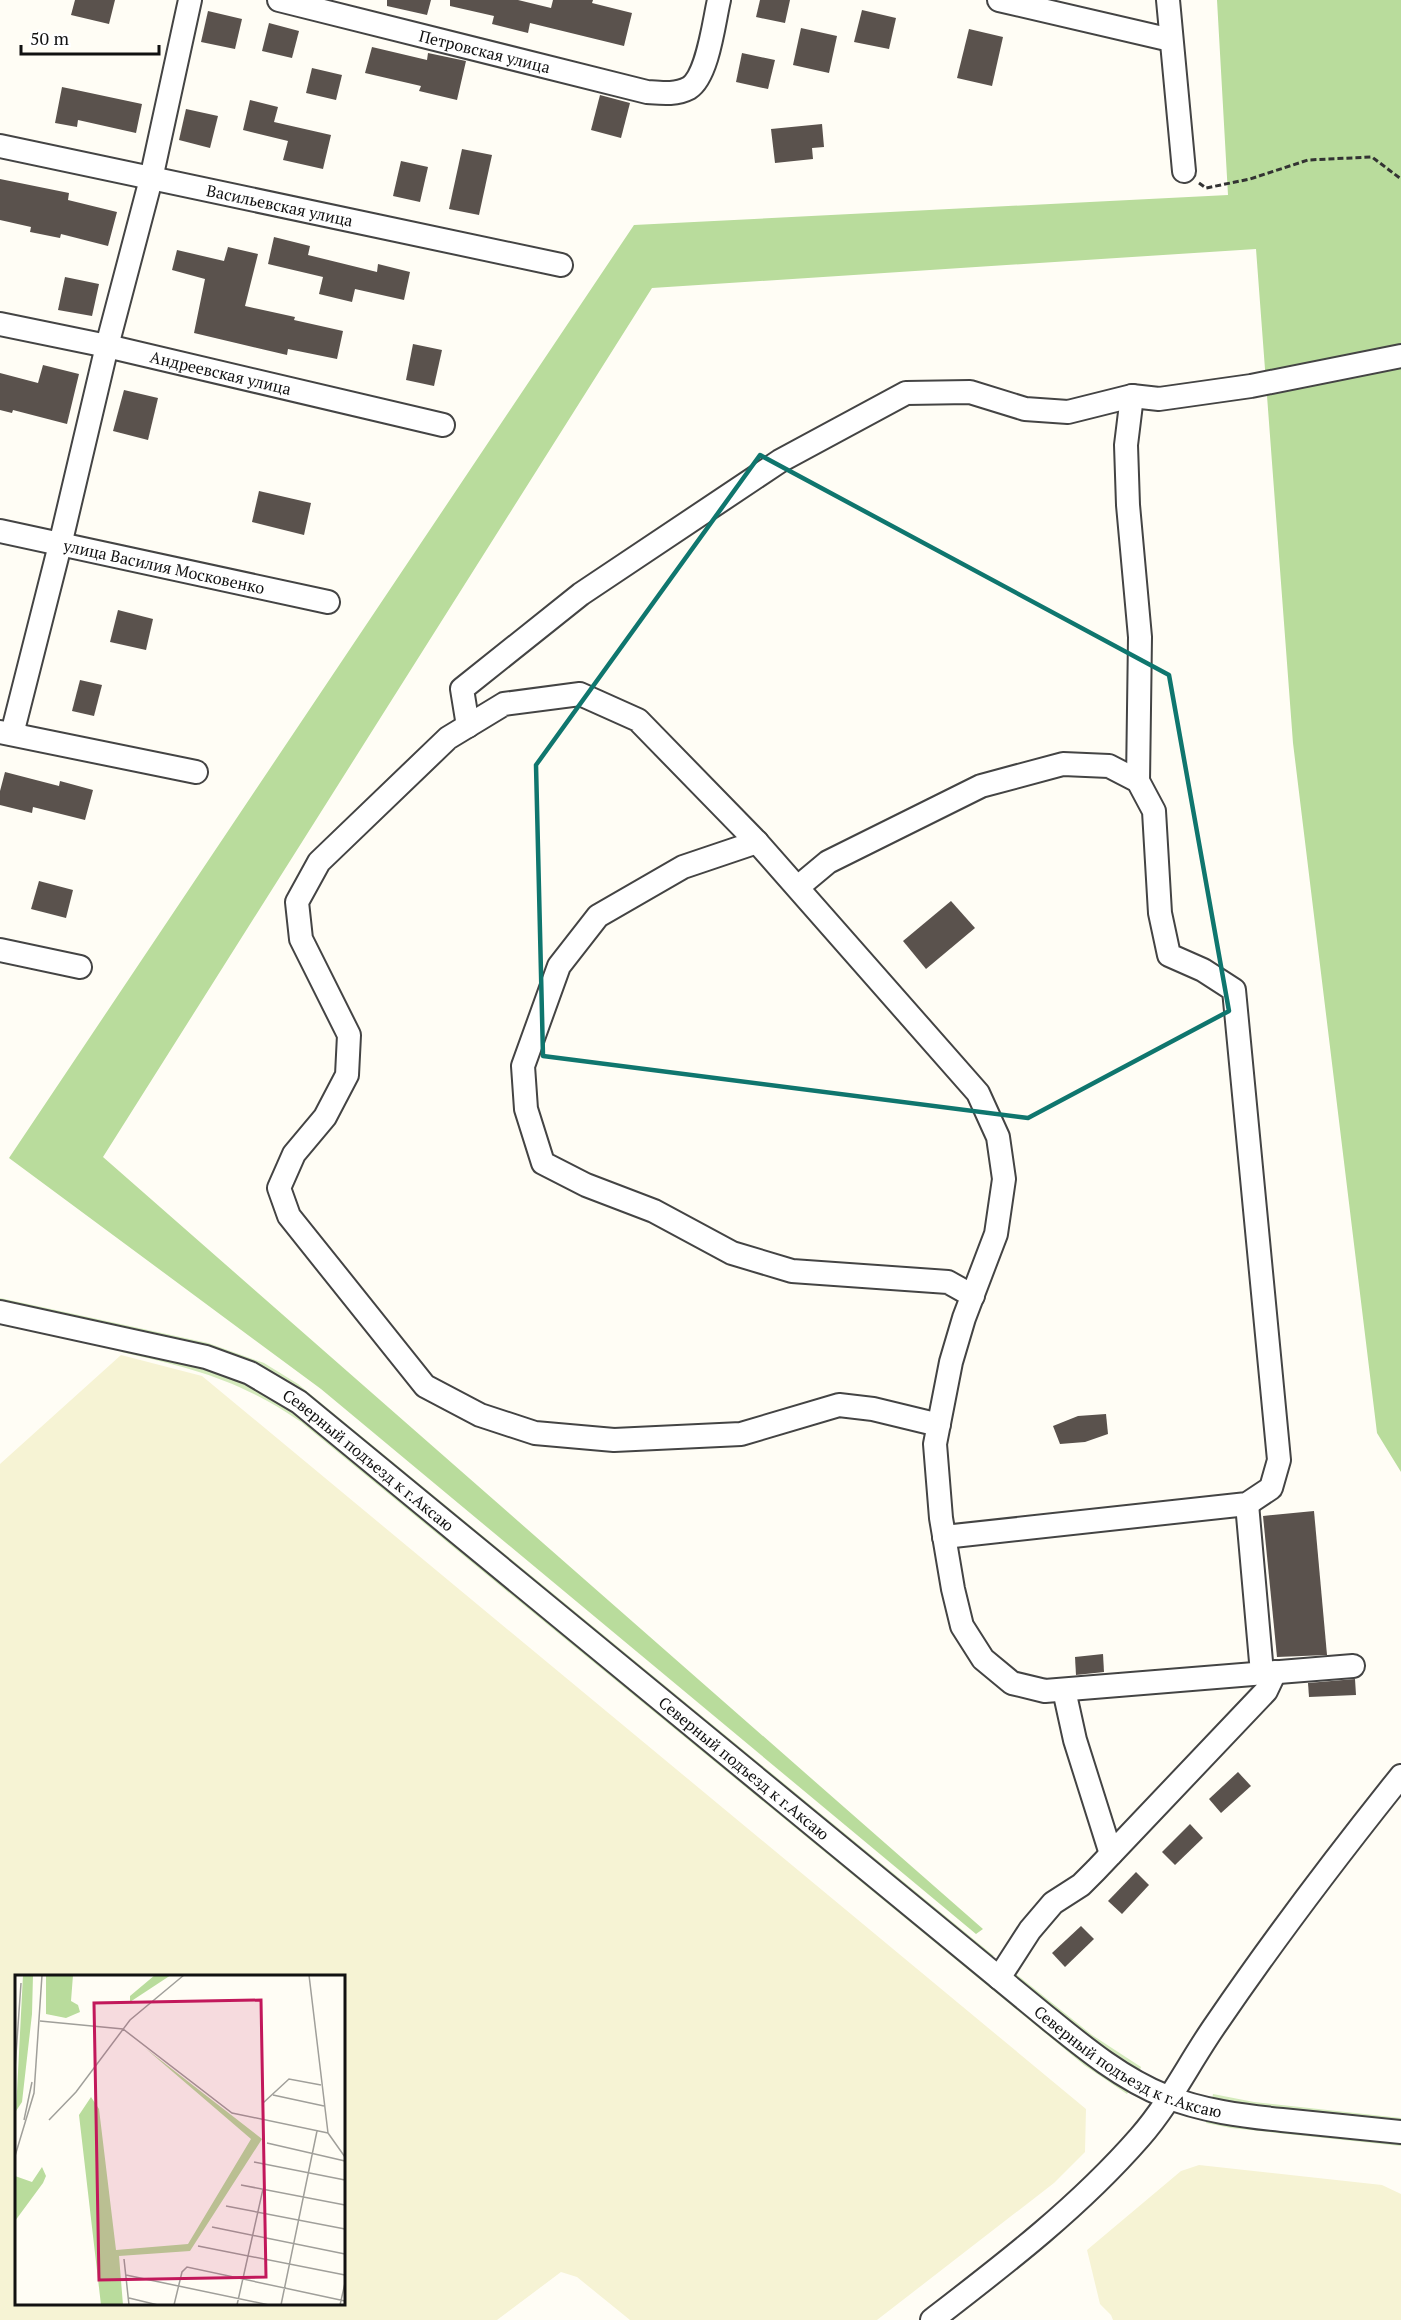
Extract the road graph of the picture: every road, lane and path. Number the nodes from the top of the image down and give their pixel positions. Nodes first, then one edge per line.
1 (190, 0) edge
2 (279, 0) edge
3 (719, 0) edge
4 (999, 0) edge
5 (1168, 0) edge
6 (1171, 40) junction
7 (0, 146) edge
8 (1184, 171) joint
9 (151, 179) junction
10 (1401, 179) edge
11 (561, 265) dead end
12 (0, 324) edge
13 (107, 346) junction
14 (1401, 356) edge
15 (1132, 396) junction
16 (443, 425) dead end
17 (0, 531) edge
18 (60, 545) junction
19 (328, 602) dead end
20 (468, 726) junction
21 (6, 733) edge
22 (196, 772) dead end
23 (1138, 781) junction
24 (757, 842) junction
25 (798, 887) junction
26 (0, 950) edge
27 (80, 967) dead end
28 (973, 1296) junction
29 (0, 1312) edge
30 (939, 1425) junction
31 (1247, 1504) junction
32 (944, 1537) junction
33 (1353, 1666) dead end
34 (1268, 1672) junction
35 (1064, 1690) junction
36 (1401, 1776) edge
37 (1111, 1854) junction
38 (999, 1978) junction
39 (1170, 2098) junction
40 (1401, 2132) edge
41 (932, 2320) edge

1 - 9 street
2 - 3 street, Петровская улица
4 - 6 street
5 - 6 street
6 - 8 street
7 - 9 street, Васильевская улица
8 - 10 path
9 - 11 street, Васильевская улица
9 - 13 street
12 - 13 street, Андреевская улица
13 - 16 street, Андреевская улица
13 - 18 street
14 - 15 street
15 - 20 street
15 - 23 street
17 - 18 street, улица Василия Московенко
18 - 19 street, улица Василия Московенко
18 - 21 street
20 - 24 street
20 - 30 street
21 - 22 street
23 - 25 street
23 - 31 street
24 - 25 street
24 - 28 street
25 - 28 street
26 - 27 street
28 - 30 street
29 - 38 street, Северный подъезд к г.Аксаю
30 - 32 street
31 - 32 street
31 - 34 street
32 - 35 street
33 - 34 street
34 - 35 street
34 - 37 street
35 - 37 street
36 - 39 street
37 - 38 street
38 - 39 street, Северный подъезд к г.Аксаю
39 - 40 street, Северный подъезд к г.Аксаю
39 - 41 street

